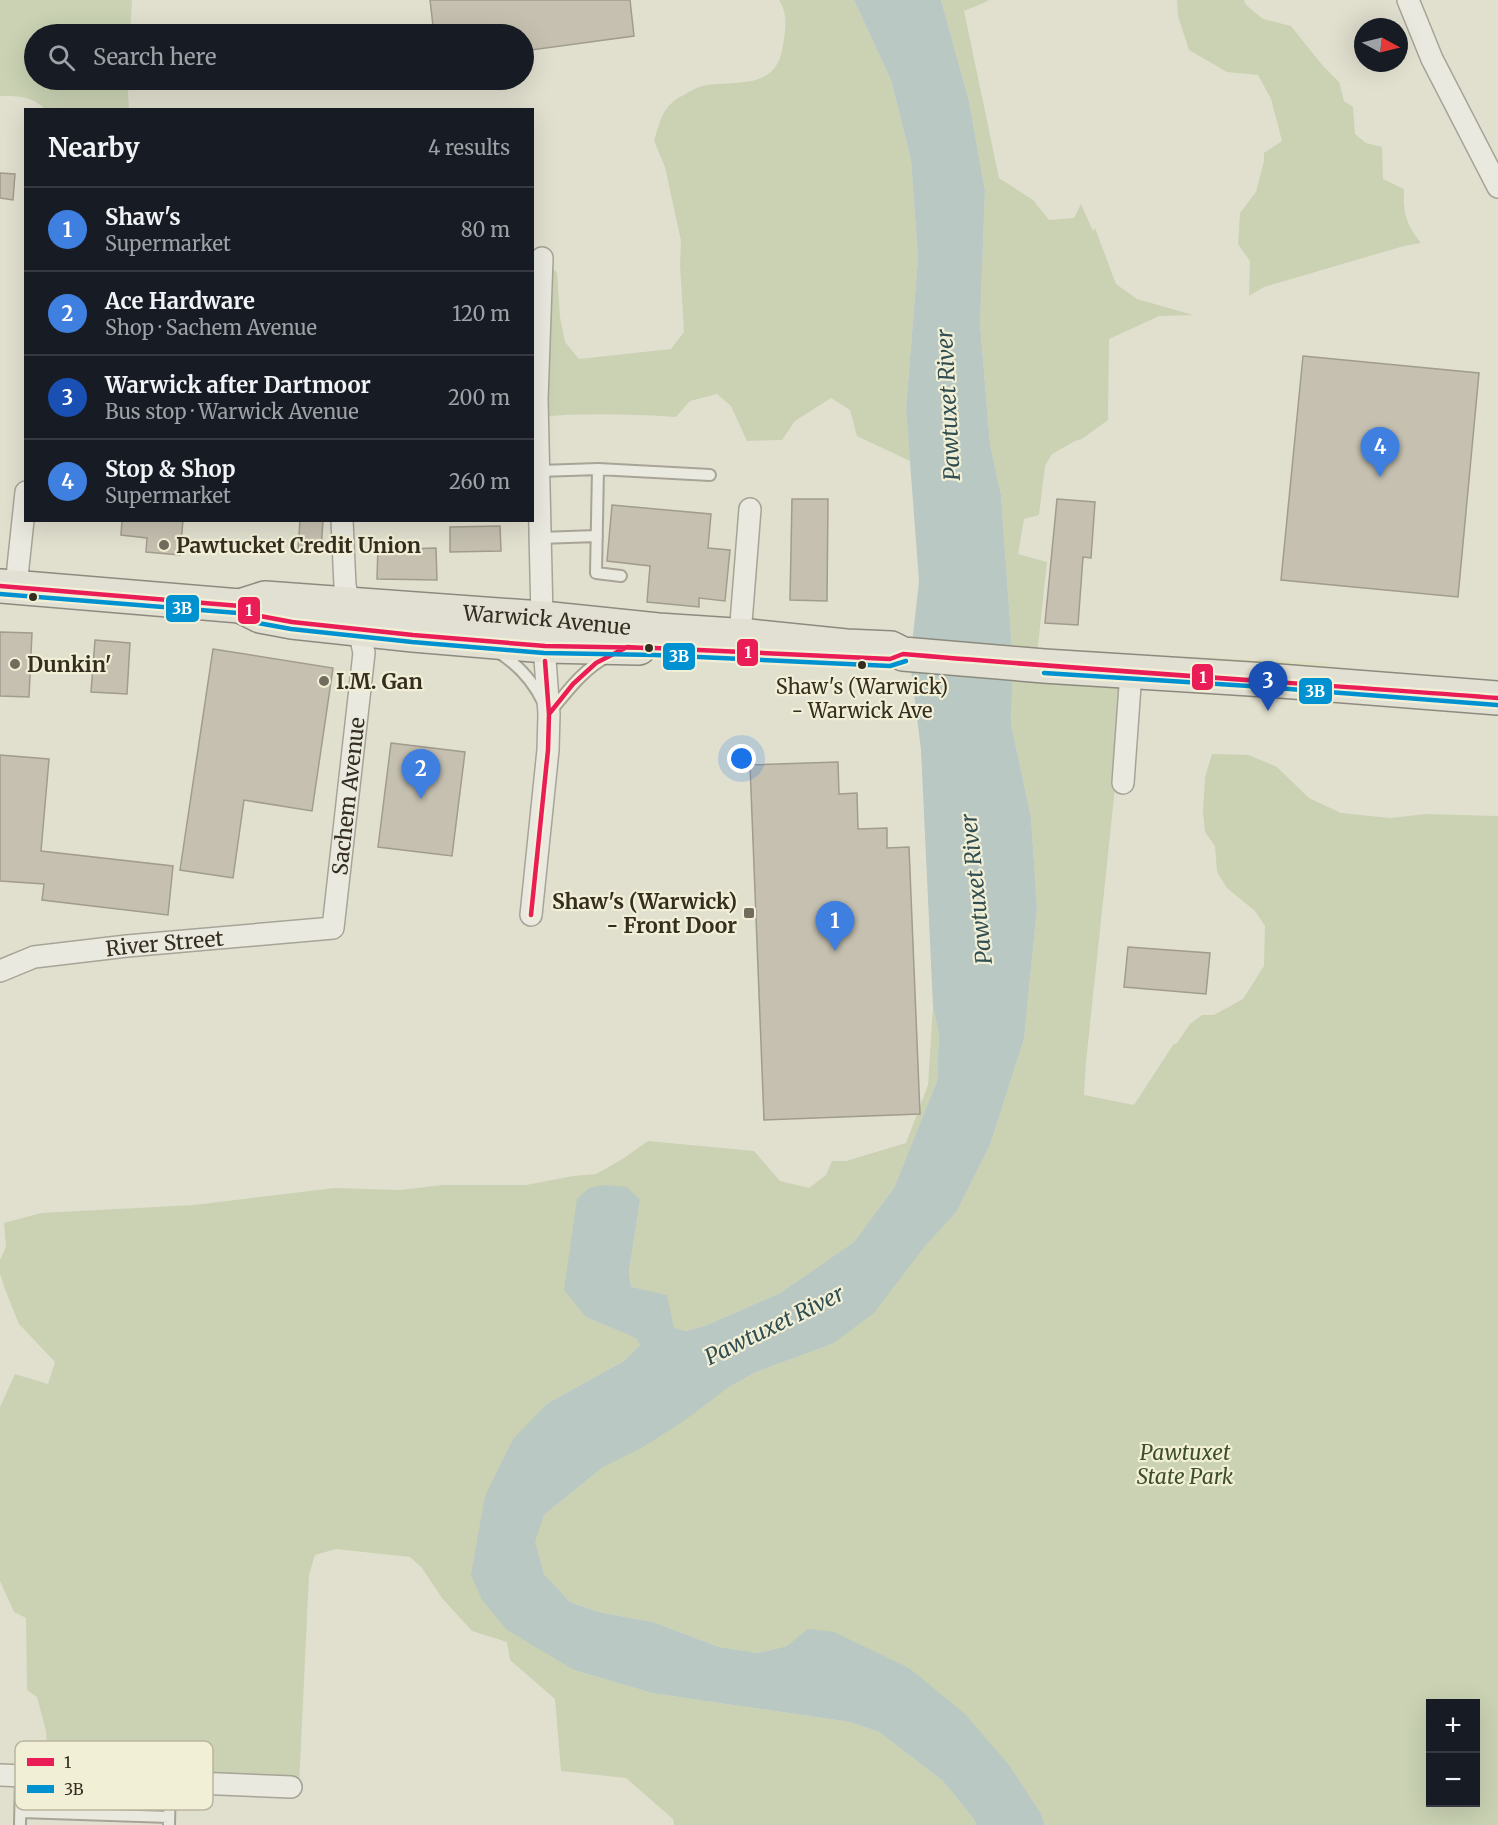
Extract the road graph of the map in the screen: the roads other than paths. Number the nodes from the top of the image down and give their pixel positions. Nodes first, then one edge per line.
1 (1408, 0) edge
2 (1498, 187) edge
3 (542, 258) dead end
4 (598, 470) junction
5 (539, 471) junction
6 (710, 475) dead end
7 (24, 502) edge
8 (750, 509) dead end
9 (342, 522) edge
10 (597, 536) junction
11 (540, 538) junction
12 (621, 576) dead end
13 (8, 586) edge
14 (354, 617) junction
15 (543, 632) junction
16 (740, 635) junction
17 (480, 641) junction
18 (627, 648) junction
19 (906, 654) junction
20 (1131, 672) junction
21 (1498, 698) edge
22 (549, 714) junction
23 (1124, 783) dead end
24 (531, 915) dead end
25 (333, 928) joint
26 (0, 971) edge
27 (10, 1775) edge
28 (213, 1784) edge
29 (291, 1787) dead end
30 (15, 1792) edge
31 (21, 1812) joint
32 (169, 1821) edge
33 (20, 1825) edge

1 - 2 street
3 - 5 street
4 - 5 lane
4 - 6 lane
4 - 10 lane
5 - 11 street
7 - 13 street
8 - 16 street
9 - 14 street, Sachem Avenue
10 - 11 lane
10 - 12 lane
11 - 15 street
13 - 14 main road, Warwick Avenue
14 - 15 main road, Warwick Avenue
14 - 17 main road, Warwick Avenue
14 - 25 street, Sachem Avenue
15 - 16 main road, Warwick Avenue
15 - 17 main road, Warwick Avenue
15 - 18 main road, Warwick Avenue
15 - 22 street
16 - 19 main road, Warwick Avenue
17 - 22 lane
18 - 19 main road, Warwick Avenue
18 - 22 lane
19 - 20 main road
20 - 21 main road
20 - 23 street
22 - 24 street
25 - 26 street, River Street
27 - 30 lane
28 - 29 street
31 - 32 lane
31 - 33 lane

